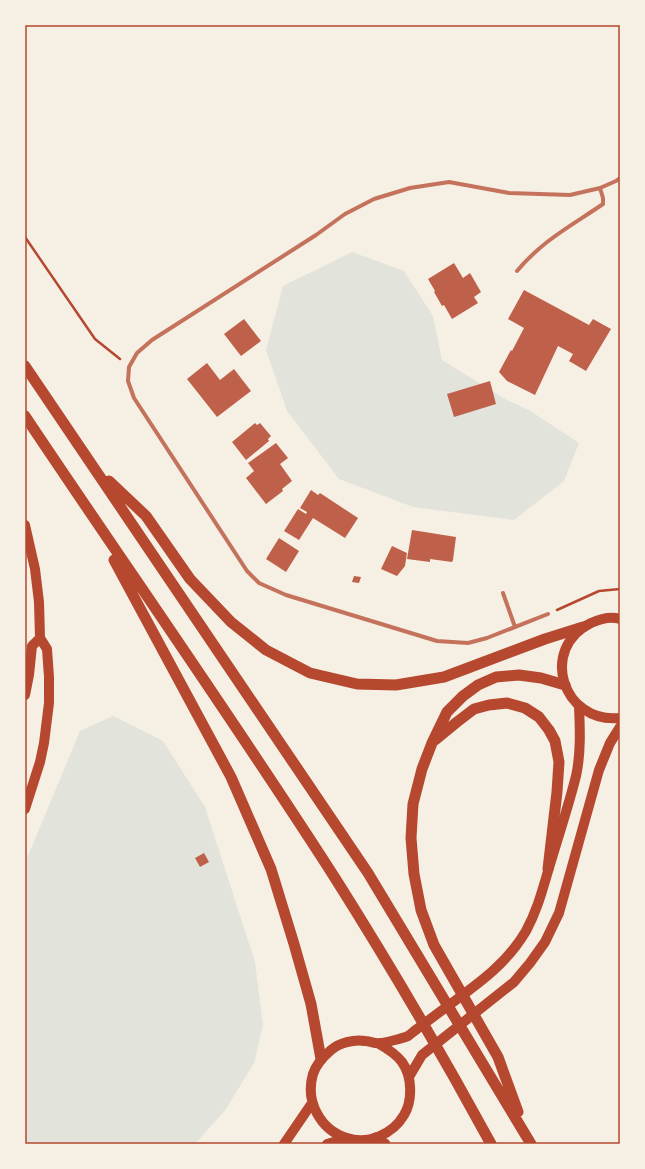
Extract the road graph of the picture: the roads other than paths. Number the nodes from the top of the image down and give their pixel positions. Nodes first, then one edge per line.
1 (620, 178) edge
2 (600, 188) junction
3 (517, 271) dead end
4 (25, 366) edge
5 (25, 416) edge
6 (93, 466) junction
7 (87, 509) junction
8 (25, 525) edge
9 (503, 593) dead end
10 (548, 614) road end
11 (620, 618) edge
12 (583, 627) junction
13 (515, 628) junction
14 (40, 638) junction
15 (565, 685) junction
16 (25, 696) edge
17 (579, 706) junction
18 (620, 718) edge
19 (620, 728) edge
20 (432, 744) junction
21 (25, 809) edge
22 (548, 869) junction
23 (379, 1044) junction
24 (321, 1059) junction
25 (409, 1077) junction
26 (312, 1103) junction
27 (525, 1134) junction
28 (347, 1138) junction
29 (380, 1141) edge
30 (284, 1144) edge
31 (327, 1144) edge
32 (491, 1144) edge
33 (530, 1144) edge

1 - 2 street
2 - 3 street
2 - 13 street
4 - 6 highway
5 - 7 highway
6 - 12 highway
6 - 27 highway
7 - 24 highway
7 - 32 highway
8 - 14 main road
9 - 13 street
10 - 13 street
11 - 12 main road
12 - 15 main road
14 - 16 main road
14 - 21 main road
15 - 17 main road
15 - 20 highway
17 - 18 main road
17 - 22 main road
19 - 25 main road
20 - 22 highway
20 - 27 highway
22 - 23 main road
23 - 24 main road
23 - 25 main road
24 - 26 main road
25 - 29 main road
26 - 28 main road
26 - 30 main road
27 - 33 highway
28 - 29 main road
28 - 31 main road

